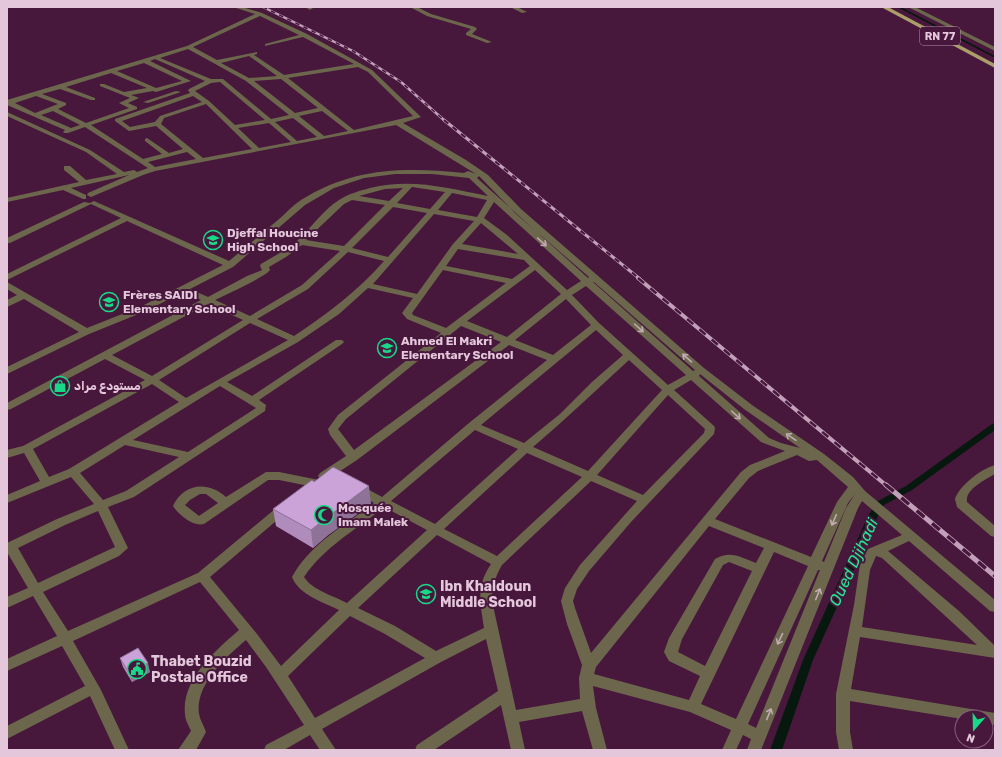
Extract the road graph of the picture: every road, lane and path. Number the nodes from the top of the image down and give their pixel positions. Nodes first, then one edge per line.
1 (236, 7) edge
2 (413, 7) edge
3 (513, 7) edge
4 (884, 7) edge
5 (890, 7) edge
6 (911, 7) edge
7 (524, 12) dead end
8 (260, 14) junction
9 (305, 35) junction
10 (489, 42) dead end
11 (267, 45) dead end
12 (189, 47) junction
13 (995, 49) edge
14 (156, 58) junction
15 (145, 61) junction
16 (216, 62) junction
17 (995, 62) edge
18 (359, 65) junction
19 (995, 66) edge
20 (110, 70) junction
21 (283, 77) junction
22 (245, 78) junction
23 (221, 80) junction
24 (210, 81) junction
25 (102, 85) dead end
26 (59, 86) junction
27 (153, 89) junction
28 (193, 91) junction
29 (36, 94) junction
30 (123, 94) junction
31 (94, 99) dead end
32 (8, 102) edge
33 (146, 102) dead end
34 (207, 102) junction
35 (53, 109) junction
36 (323, 109) junction
37 (7, 114) edge
38 (36, 115) junction
39 (297, 116) junction
40 (271, 121) junction
41 (157, 124) junction
42 (391, 124) junction
43 (86, 125) junction
44 (234, 127) junction
45 (71, 130) junction
46 (352, 132) junction
47 (55, 136) junction
48 (323, 138) junction
49 (147, 140) dead end
50 (295, 142) junction
51 (189, 150) junction
52 (257, 150) junction
53 (167, 155) junction
54 (143, 160) junction
55 (202, 161) junction
56 (67, 168) dead end
57 (154, 169) junction
58 (122, 174) junction
59 (474, 176) junction
60 (485, 177) junction
61 (84, 182) junction
62 (410, 185) junction
63 (64, 187) junction
64 (450, 191) junction
65 (350, 197) junction
66 (494, 199) junction
67 (7, 200) edge
68 (89, 200) junction
69 (507, 200) junction
70 (391, 204) junction
71 (432, 211) junction
72 (127, 218) junction
73 (480, 219) junction
74 (7, 236) edge
75 (7, 241) edge
76 (300, 242) junction
77 (456, 246) junction
78 (345, 249) junction
79 (527, 258) junction
80 (390, 260) junction
81 (230, 265) junction
82 (535, 266) junction
83 (440, 267) junction
84 (7, 278) edge
85 (590, 280) junction
86 (512, 282) junction
87 (7, 285) edge
88 (367, 285) junction
89 (183, 289) junction
90 (566, 294) junction
91 (24, 295) junction
92 (419, 297) junction
93 (208, 301) junction
94 (7, 304) edge
95 (250, 320) junction
96 (460, 322) junction
97 (596, 325) junction
98 (86, 332) junction
99 (447, 332) junction
100 (295, 340) junction
101 (508, 341) junction
102 (339, 342) dead end
103 (630, 354) junction
104 (107, 356) junction
105 (554, 359) junction
106 (7, 371) edge
107 (696, 373) junction
108 (152, 380) junction
109 (220, 382) junction
110 (667, 390) junction
111 (252, 400) junction
112 (187, 403) junction
113 (7, 407) edge
114 (473, 425) junction
115 (123, 442) junction
116 (7, 443) edge
117 (27, 448) junction
118 (525, 448) junction
119 (800, 449) junction
120 (11, 452) edge
121 (187, 456) junction
122 (353, 457) junction
123 (995, 469) edge
124 (73, 472) junction
125 (327, 474) junction
126 (589, 477) junction
127 (47, 483) junction
128 (314, 483) junction
129 (861, 493) junction
130 (7, 499) edge
131 (644, 500) junction
132 (383, 502) junction
133 (225, 503) dead end
134 (101, 505) junction
135 (707, 521) junction
136 (437, 530) junction
137 (995, 533) edge
138 (911, 536) junction
139 (771, 546) junction
140 (9, 548) edge
141 (875, 551) junction
142 (498, 562) junction
143 (816, 564) junction
144 (760, 569) junction
145 (828, 569) junction
146 (202, 576) junction
147 (35, 591) junction
148 (7, 603) edge
149 (995, 607) edge
150 (349, 609) junction
151 (491, 630) junction
152 (247, 631) junction
153 (854, 631) junction
154 (65, 637) junction
155 (994, 653) edge
156 (436, 658) junction
157 (7, 665) edge
158 (588, 671) junction
159 (708, 674) junction
160 (280, 675) junction
161 (93, 688) junction
162 (505, 694) junction
163 (843, 694) junction
164 (587, 704) junction
165 (693, 707) junction
166 (954, 712) edge
167 (512, 717) junction
168 (313, 728) junction
169 (738, 728) junction
170 (7, 732) edge
171 (760, 736) junction
172 (121, 750) edge
173 (185, 750) edge
174 (271, 750) edge
175 (329, 750) edge
176 (422, 750) edge
177 (518, 750) edge
178 (600, 750) edge
179 (729, 750) edge
180 (754, 750) edge
181 (846, 750) edge

1 - 8 street
2 - 10 street
3 - 7 street
4 - 19 main road, RN 77
5 - 17 main road, RN 77
6 - 13 street
8 - 9 street
8 - 12 street
9 - 11 street
9 - 18 street
12 - 14 street
12 - 16 street
14 - 15 street
14 - 24 street
15 - 20 street
15 - 27 street
16 - 21 street
16 - 22 street
18 - 21 street
18 - 42 street
20 - 26 street
20 - 27 street
21 - 22 street
21 - 36 street
22 - 23 street
22 - 39 street
23 - 24 street
23 - 40 street
24 - 28 street
25 - 30 street
26 - 29 street
26 - 31 street
27 - 30 street
28 - 33 street
28 - 34 street
28 - 41 street
29 - 32 street
29 - 35 street
30 - 43 street
32 - 38 street
34 - 41 street
34 - 44 street
35 - 38 street
35 - 43 street
36 - 39 street
36 - 46 street
37 - 47 street
38 - 45 street
39 - 40 street
39 - 48 street
40 - 44 street
40 - 50 street
41 - 51 street
42 - 46 street
42 - 59 street
42 - 60 street
42 - 68 street
43 - 45 street
43 - 54 street
44 - 52 street
45 - 47 street
46 - 48 street
47 - 58 street
48 - 50 street
49 - 53 street
50 - 52 street
51 - 53 street
51 - 55 street
52 - 55 street
53 - 54 street
54 - 57 street
55 - 57 street
56 - 61 street
57 - 58 street
57 - 68 street
58 - 61 street
59 - 60 street
59 - 66 street
59 - 81 street
60 - 69 street
61 - 63 street
62 - 64 street
62 - 65 street
62 - 70 street
63 - 67 street
63 - 68 street
64 - 66 street
64 - 71 street
65 - 70 street
65 - 76 street
66 - 69 street
66 - 73 street
66 -> 85 street
68 - 72 street
68 - 74 street
68 - 75 street
69 - 85 street
70 - 71 street
70 - 78 street
71 - 73 street
71 - 80 street
72 - 81 street
72 - 84 street
73 - 77 street
73 - 79 street
76 - 78 street
76 - 93 street
77 - 79 street
77 - 83 street
78 - 80 street
78 - 95 street
79 - 82 street
80 - 88 street
81 - 89 street
82 - 86 street
82 - 90 street
83 - 86 street
83 - 92 street
85 - 90 street
85 - 107 street
86 - 96 street
87 - 91 street
88 - 92 street
88 - 100 street
89 - 93 street
89 - 98 street
90 - 97 street
90 - 101 street
91 - 94 street
91 - 98 street
92 - 99 street
93 - 95 street
93 - 104 street
95 - 100 street
95 - 108 street
96 - 99 street
96 - 101 street
97 - 103 street
97 - 105 street
98 - 106 street
99 - 122 street
100 - 109 street
101 - 105 street
101 - 122 street
102 - 111 street
103 - 110 street
103 - 118 street
104 - 108 street
104 - 113 street
105 - 114 street
107 - 110 street
119 -> 107 street
107 -> 119 street
108 - 112 street
108 - 117 street
109 - 111 street
109 - 112 street
110 - 126 street
110 - 131 street
111 - 121 street
112 - 115 street
114 - 118 street
114 - 132 street
115 - 121 street
115 - 124 street
116 - 120 street
117 - 120 street
117 - 127 street
118 - 126 street
118 - 136 street
119 - 129 street
119 - 135 street
121 - 134 street
122 - 125 street
123 - 137 street
124 - 127 street
124 - 134 street
125 - 128 street
125 - 132 street
126 - 131 street
126 - 142 street
127 - 130 street
128 - 133 street
128 - 146 street
129 - 138 street
129 -> 143 street
129 - 145 street
131 - 158 street
132 - 136 street
132 - 150 street
134 - 140 street
134 - 147 street
135 - 139 street
135 - 158 street
136 - 142 street
136 - 150 street
138 - 141 street
138 - 149 street
139 - 143 street
139 - 144 street
140 - 147 street
141 - 153 street
141 - 155 street
142 - 151 street
143 - 145 street
143 -> 169 street
144 - 159 street
144 - 159 street
171 -> 145 street
146 - 152 street
146 - 154 street
147 - 148 street
147 - 154 street
150 - 156 street
150 - 160 street
151 - 156 street
151 - 162 street
152 - 160 street
152 - 173 street
153 - 155 street
153 - 163 street
154 - 157 street
154 - 161 street
156 - 168 street
158 - 164 street
158 - 165 street
159 - 165 street
160 - 168 street
161 - 170 street
161 - 172 street
162 - 167 street
162 - 176 street
163 - 166 street
163 - 181 street
164 - 167 street
164 - 178 street
165 - 169 street
167 - 177 street
168 - 174 street
168 - 175 street
169 - 171 street
169 - 179 street
171 - 180 street

